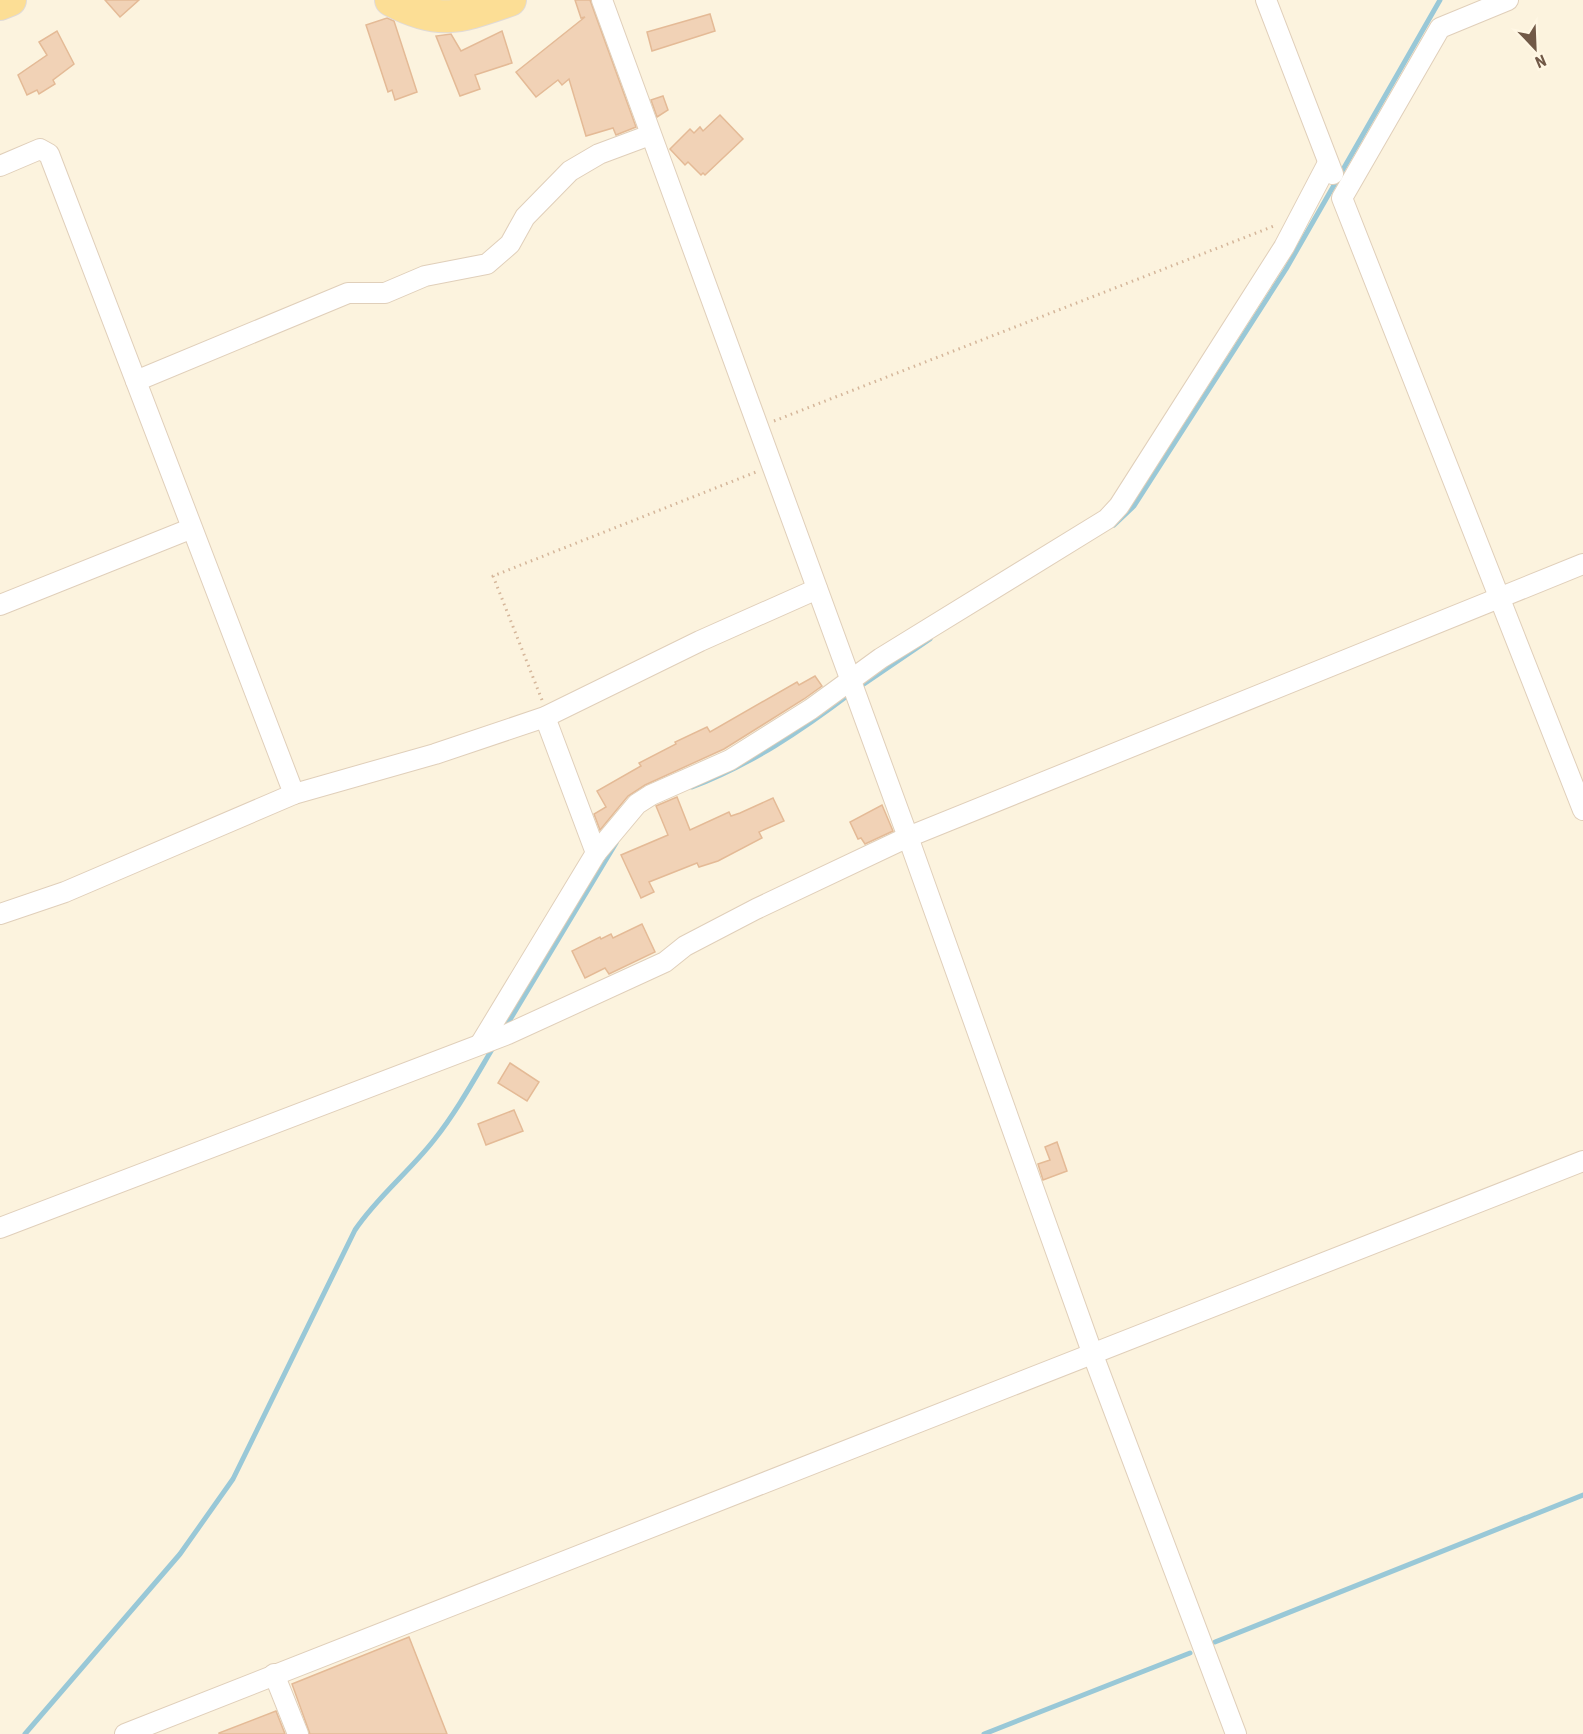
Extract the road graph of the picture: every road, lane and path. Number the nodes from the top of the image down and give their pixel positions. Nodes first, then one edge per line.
1 (10, 0) edge
2 (391, 0) edge
3 (510, 0) edge
4 (602, 0) edge
5 (1266, 0) edge
6 (1508, 0) edge
7 (0, 4) edge
8 (650, 135) junction
9 (0, 166) edge
10 (1336, 182) junction
11 (1301, 216) junction
12 (136, 381) junction
13 (758, 428) junction
14 (772, 466) junction
15 (190, 529) junction
16 (1583, 564) edge
17 (817, 589) junction
18 (1499, 597) junction
19 (0, 605) edge
20 (853, 688) junction
21 (545, 717) junction
22 (294, 794) junction
23 (1583, 810) edge
24 (908, 837) junction
25 (597, 853) junction
26 (0, 914) edge
27 (493, 1039) junction
28 (1583, 1161) edge
29 (0, 1228) edge
30 (1093, 1355) junction
31 (274, 1674) junction
32 (125, 1734) edge
33 (298, 1734) edge
34 (1236, 1734) edge

1 - 7 main road
2 - 3 main road
4 - 8 street
5 - 10 street
6 - 10 street
8 - 12 street
8 - 13 street
9 - 12 street
10 - 11 street
10 - 18 street
11 - 13 path
11 - 20 street
12 - 15 street
13 - 14 street
14 - 17 street
14 - 21 path
15 - 19 street
15 - 22 street
16 - 18 street
17 - 20 street
17 - 21 street
18 - 23 street
18 - 24 street
20 - 24 street
20 - 25 street
21 - 22 street
21 - 25 street
22 - 26 street
24 - 27 street
24 - 30 street
25 - 27 street
27 - 29 street
28 - 30 street
30 - 31 street
30 - 34 street
31 - 32 street
31 - 33 street

